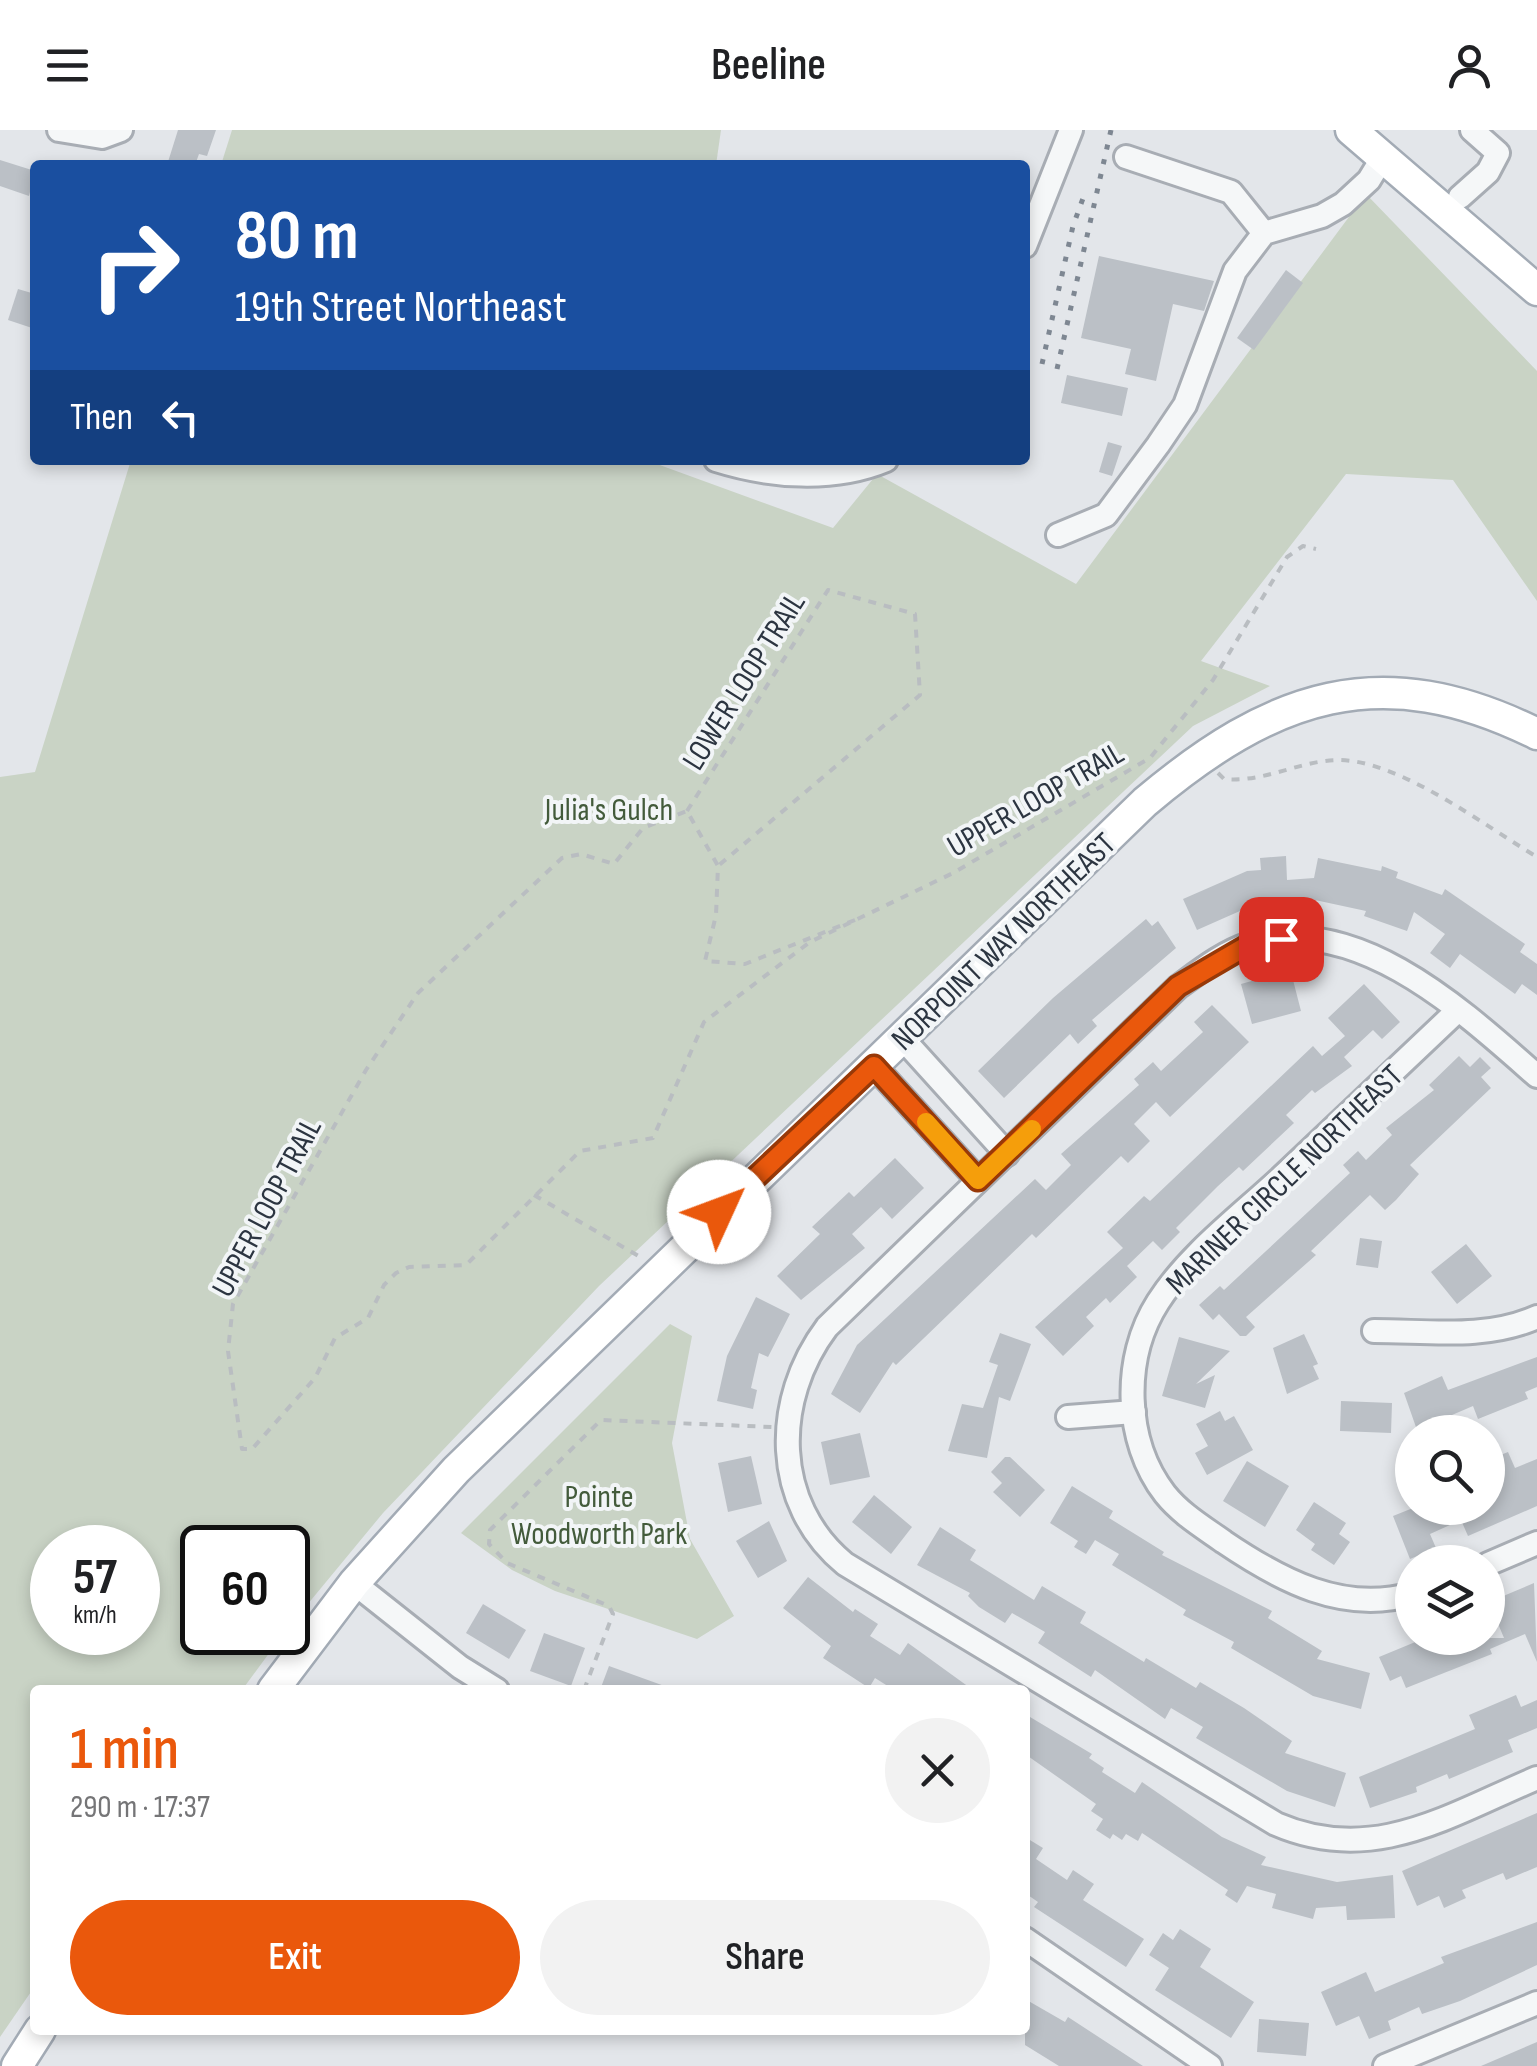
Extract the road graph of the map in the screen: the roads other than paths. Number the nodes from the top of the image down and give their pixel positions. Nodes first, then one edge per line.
1 (59, 130) edge
2 (1072, 130) edge
3 (1351, 130) edge
4 (1472, 130) edge
5 (116, 133) edge
6 (1383, 144) edge
7 (1126, 156) dead end
8 (1460, 196) junction
9 (1264, 233) junction
10 (1030, 234) edge
11 (1537, 263) edge
12 (1537, 290) edge
13 (732, 465) edge
14 (874, 465) edge
15 (797, 467) edge
16 (1058, 536) dead end
17 (1537, 734) edge
18 (1456, 1012) junction
19 (902, 1039) junction
20 (874, 1066) junction
21 (1537, 1076) edge
22 (962, 1108) junction
23 (935, 1132) junction
24 (1007, 1154) junction
25 (978, 1180) junction
26 (1537, 1317) edge
27 (1374, 1331) dead end
28 (1134, 1412) junction
29 (1068, 1417) dead end
30 (1537, 1543) edge
31 (1505, 1557) edge
32 (354, 1583) junction
33 (1395, 1597) edge
34 (277, 1685) edge
35 (489, 1685) edge
36 (1537, 1778) edge
37 (1030, 1942) edge
38 (1537, 2002) edge
39 (37, 2035) edge
40 (17, 2066) edge
41 (1210, 2066) edge
42 (1386, 2066) edge

1 - 5 street
2 - 10 street
3 - 6 main road
4 - 8 street
6 - 8 main road
6 - 9 street
6 - 12 main road
7 - 9 street
8 - 11 main road
9 - 16 street
13 - 15 street
14 - 15 street
17 - 19 main road, NORPOINT WAY NORTHEAST
18 - 21 street
18 - 24 street
18 - 28 street, MARINER CIRCLE NORTHEAST
19 - 20 main road, NORPOINT WAY NORTHEAST
19 - 22 street
20 - 23 street
20 - 32 main road, NORPOINT WAY NORTHEAST
22 - 23 street
22 - 24 street
23 - 25 street
24 - 25 street
25 - 36 street
26 - 27 street
28 - 29 street
28 - 33 street, MARINER CIRCLE NORTHEAST
30 - 31 street
32 - 34 main road, NORPOINT WAY NORTHEAST
32 - 35 street
37 - 41 street
38 - 42 street
39 - 40 main road

